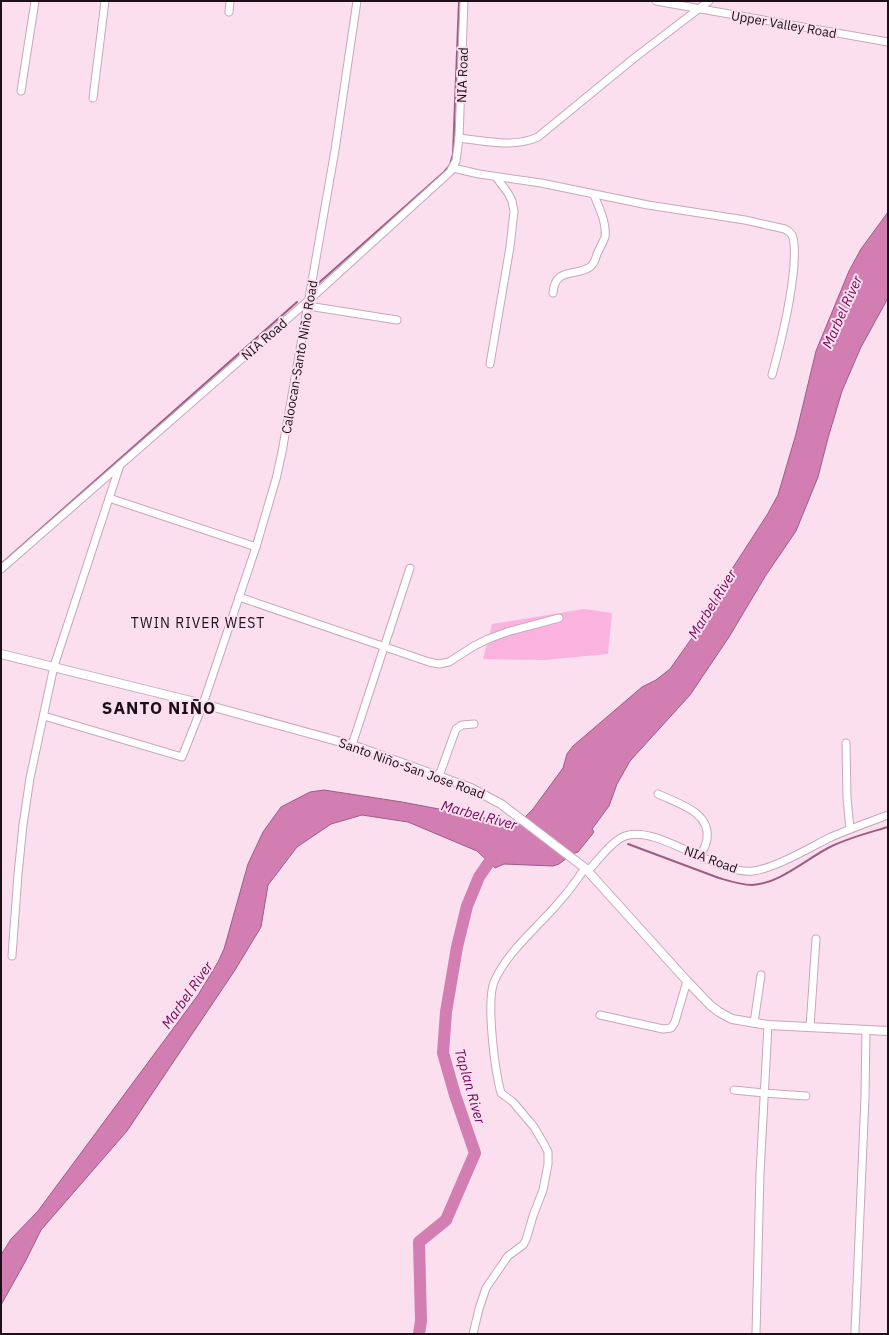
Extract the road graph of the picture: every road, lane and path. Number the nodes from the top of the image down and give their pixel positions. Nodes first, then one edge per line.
1 (35, 1) edge
2 (105, 1) edge
3 (230, 1) edge
4 (357, 1) edge
5 (464, 1) edge
6 (656, 1) edge
7 (709, 1) edge
8 (698, 8) junction
9 (229, 12) dead end
10 (888, 42) edge
11 (21, 91) dead end
12 (93, 98) dead end
13 (459, 138) junction
14 (453, 168) junction
15 (496, 176) junction
16 (594, 195) junction
17 (553, 293) dead end
18 (308, 303) junction
19 (397, 320) dead end
20 (490, 364) dead end
21 (772, 375) dead end
22 (120, 465) junction
23 (109, 498) junction
24 (256, 547) junction
25 (410, 568) dead end
26 (1, 569) edge
27 (239, 597) junction
28 (559, 618) dead end
29 (384, 646) junction
30 (1, 654) edge
31 (54, 666) junction
32 (203, 704) junction
33 (44, 716) junction
34 (474, 724) dead end
35 (846, 743) dead end
36 (352, 745) junction
37 (439, 776) junction
38 (658, 794) dead end
39 (888, 815) edge
40 (850, 829) junction
41 (700, 856) junction
42 (586, 870) junction
43 (816, 939) dead end
44 (12, 956) dead end
45 (761, 975) dead end
46 (687, 981) junction
47 (600, 1016) dead end
48 (754, 1023) junction
49 (768, 1026) junction
50 (810, 1027) junction
51 (866, 1030) junction
52 (888, 1031) edge
53 (734, 1090) dead end
54 (764, 1093) junction
55 (806, 1096) dead end
56 (855, 1332) dead end
57 (473, 1334) edge
58 (756, 1334) edge

1 - 11 street
2 - 12 street
3 - 9 street
4 - 18 street, Caloocan-Santo Niño Road
5 - 13 street, NIA Road
6 - 8 street, Upper Valley Road
7 - 8 street
8 - 10 street, Upper Valley Road
8 - 13 street
13 - 14 street, NIA Road
14 - 15 street
14 - 18 street, NIA Road
15 - 16 street
15 - 20 street
16 - 17 street
16 - 21 street
18 - 19 street
18 - 22 street, NIA Road
18 - 24 street, Caloocan-Santo Niño Road
22 - 23 street
22 - 26 street, NIA Road
23 - 24 street
23 - 31 street
24 - 27 street, Caloocan-Santo Niño Road
25 - 29 street
27 - 29 street
27 - 32 street, Caloocan-Santo Niño Road
28 - 29 street
29 - 36 street
30 - 31 main road, Santo Niño-San Jose Road
31 - 32 main road, Santo Niño-San Jose Road
31 - 33 street
32 - 33 street, Caloocan-Santo Niño Road
32 - 36 main road, Santo Niño-San Jose Road
33 - 44 street
34 - 37 street
35 - 40 street
36 - 37 main road, Santo Niño-San Jose Road
37 - 42 main road, Santo Niño-San Jose Road
38 - 41 street
39 - 40 street, NIA Road
40 - 41 street, NIA Road
41 - 42 street, NIA Road
42 - 46 main road, Santo Niño-San Jose Road
42 - 57 street, NIA Road
43 - 50 street
45 - 48 street
46 - 47 street
46 - 48 main road, Santo Niño-San Jose Road
48 - 49 main road, Santo Niño-San Jose Road
49 - 50 main road, Santo Niño-San Jose Road
49 - 54 street
50 - 51 main road, Santo Niño-San Jose Road
51 - 52 main road, Santo Niño-San Jose Road
51 - 56 street
53 - 54 street
54 - 55 street
54 - 58 street

